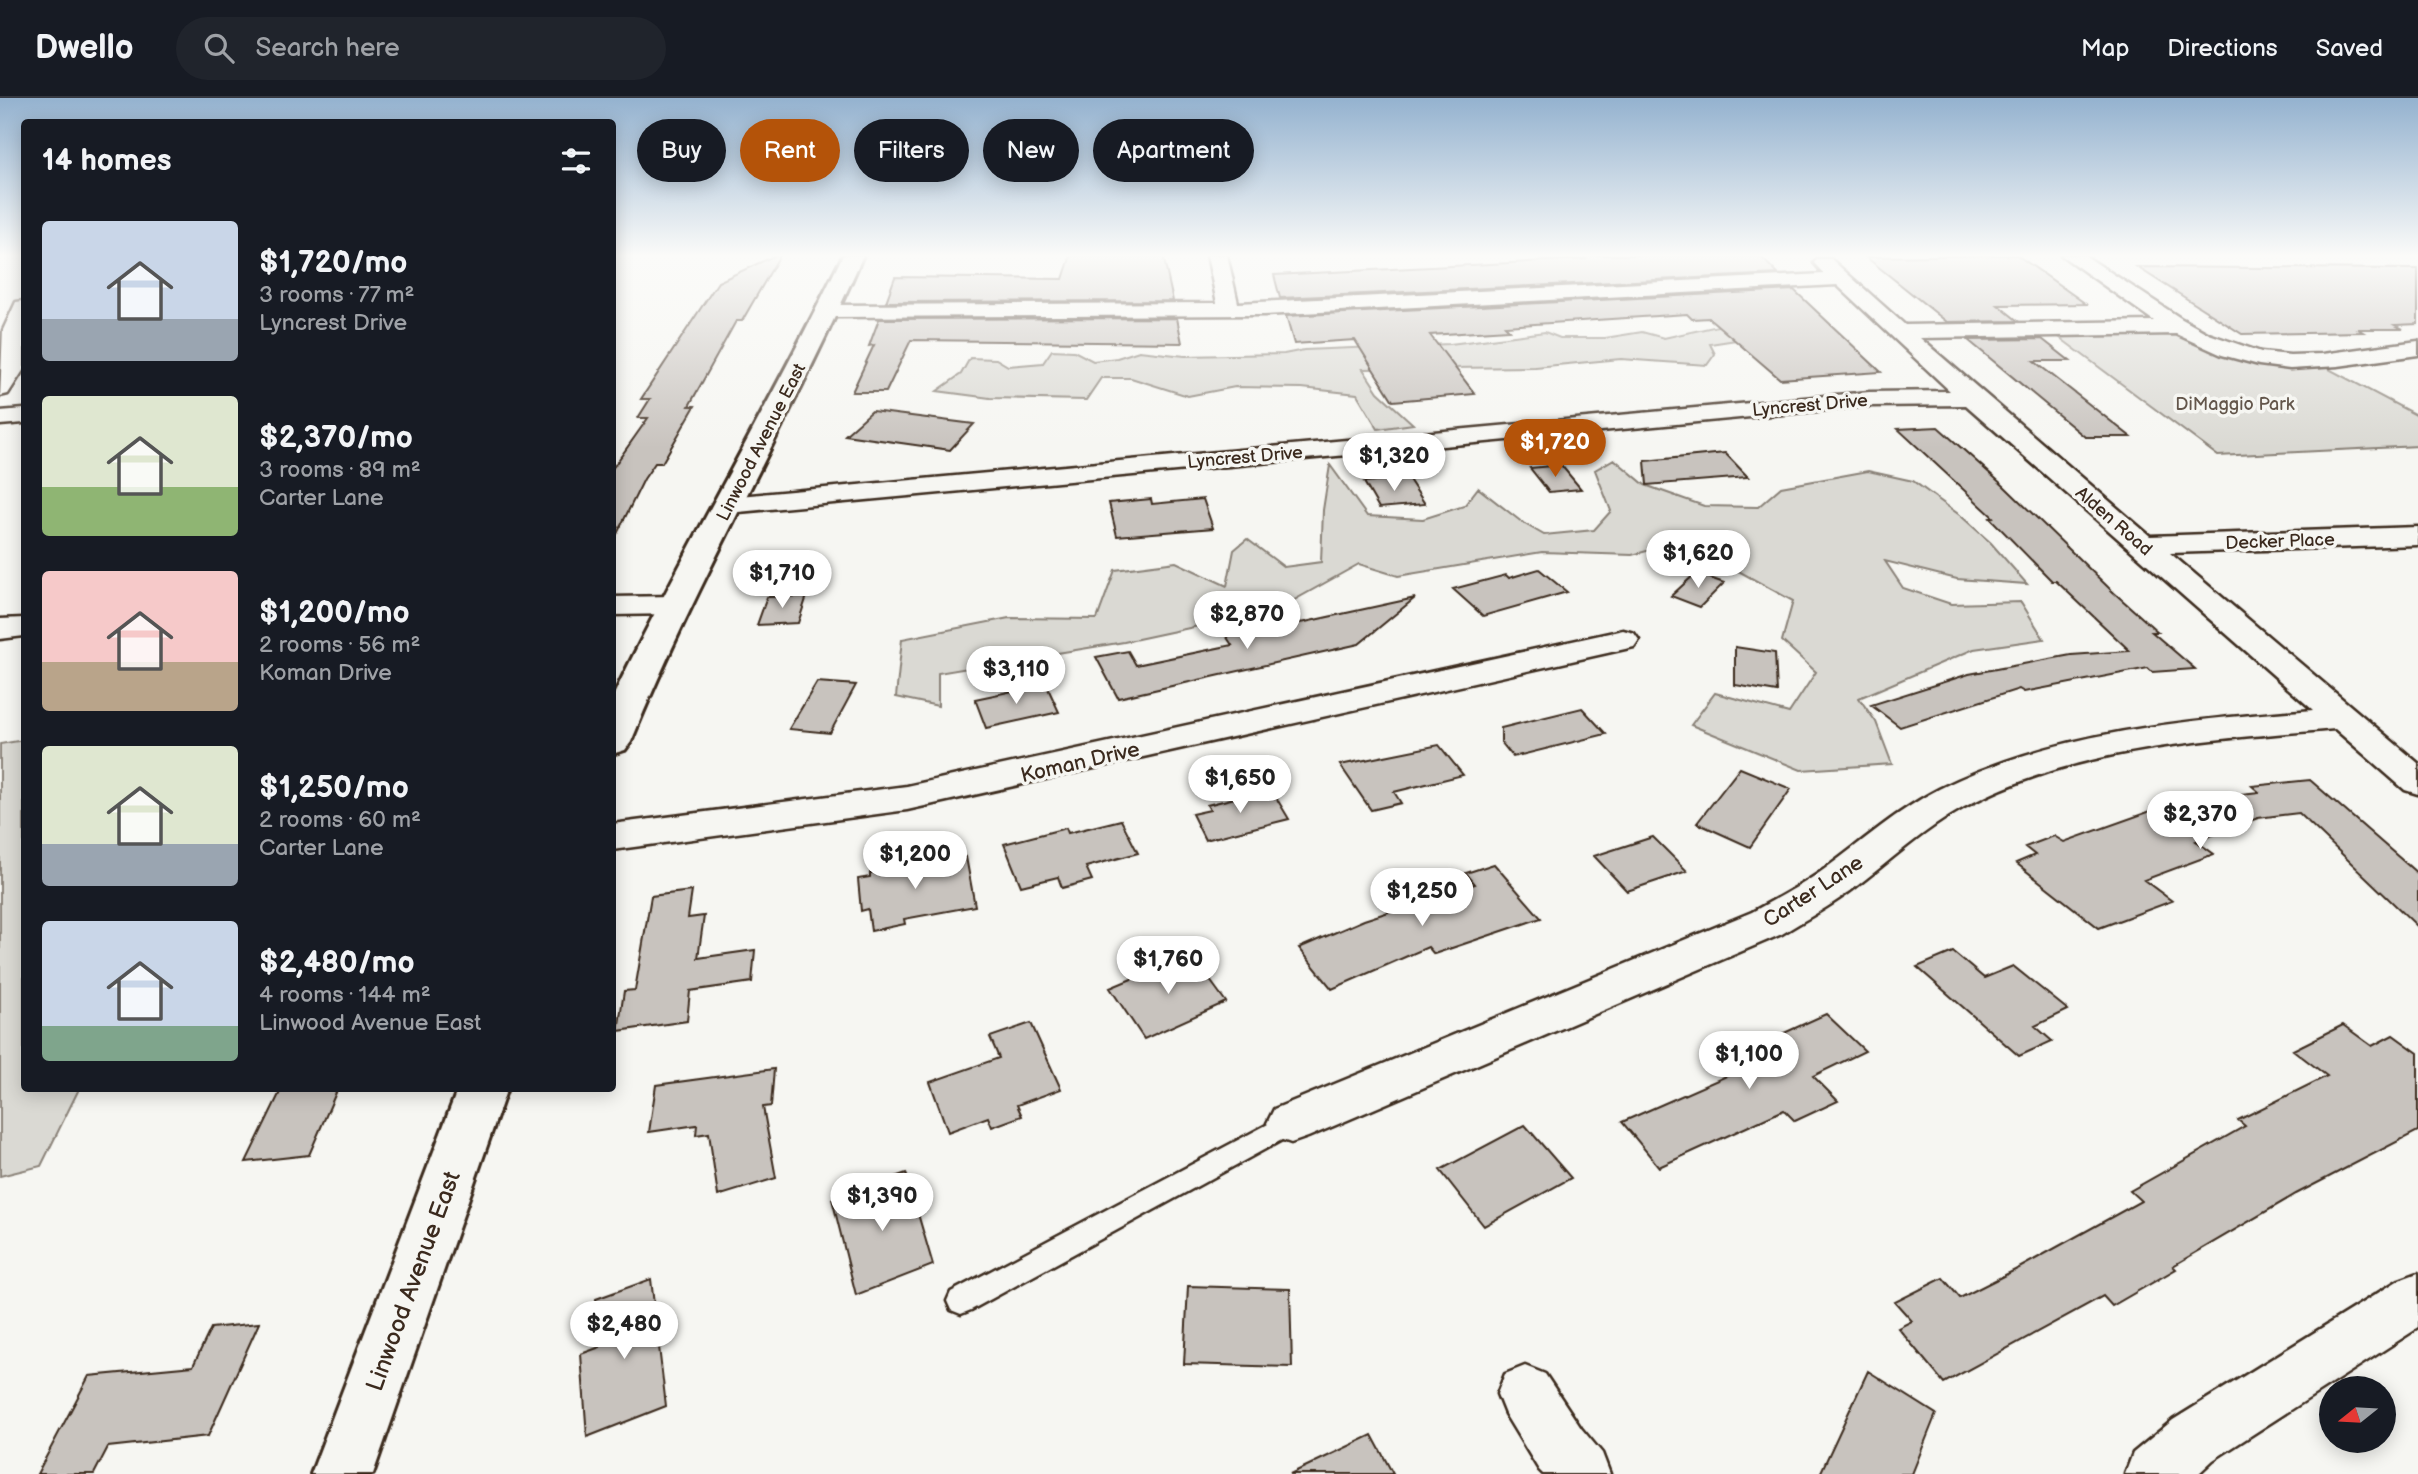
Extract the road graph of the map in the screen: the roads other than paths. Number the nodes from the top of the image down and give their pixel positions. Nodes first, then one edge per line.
1 (11, 319) edge
2 (825, 319) edge
3 (1888, 319) edge
4 (2169, 319) edge
5 (2181, 327) junction
6 (1902, 332) junction
7 (2418, 348) edge
8 (0, 389) edge
9 (1972, 398) junction
10 (21, 416) edge
11 (0, 418) edge
12 (728, 505) junction
13 (2418, 536) edge
14 (2142, 545) junction
15 (676, 605) junction
16 (616, 606) edge
17 (21, 626) edge
18 (0, 629) edge
19 (1623, 640) dead end
20 (2344, 718) junction
21 (616, 733) edge
22 (2418, 782) edge
23 (616, 837) edge
24 (482, 1092) edge
25 (1291, 1123) joint
26 (2418, 1298) edge
27 (961, 1301) dead end
28 (1525, 1394) dead end
29 (342, 1474) edge
30 (1581, 1474) edge
31 (2154, 1474) edge

1 - 8 street
2 - 12 main road, Linwood Avenue East
3 - 6 street, Alden Road
4 - 5 street
5 - 6 street
5 - 7 street
6 - 9 street, Alden Road
9 - 12 street, Lyncrest Drive
9 - 14 street, Alden Road
10 - 11 street
12 - 15 main road, Linwood Avenue East
13 - 14 street, Decker Place
14 - 20 street, Alden Road
15 - 16 street
15 - 21 main road, Linwood Avenue East
17 - 18 street
19 - 23 street, Koman Drive
20 - 22 street, Alden Road
20 - 25 street, Carter Lane
24 - 29 main road, Linwood Avenue East
25 - 27 lane
26 - 31 street
28 - 30 street

